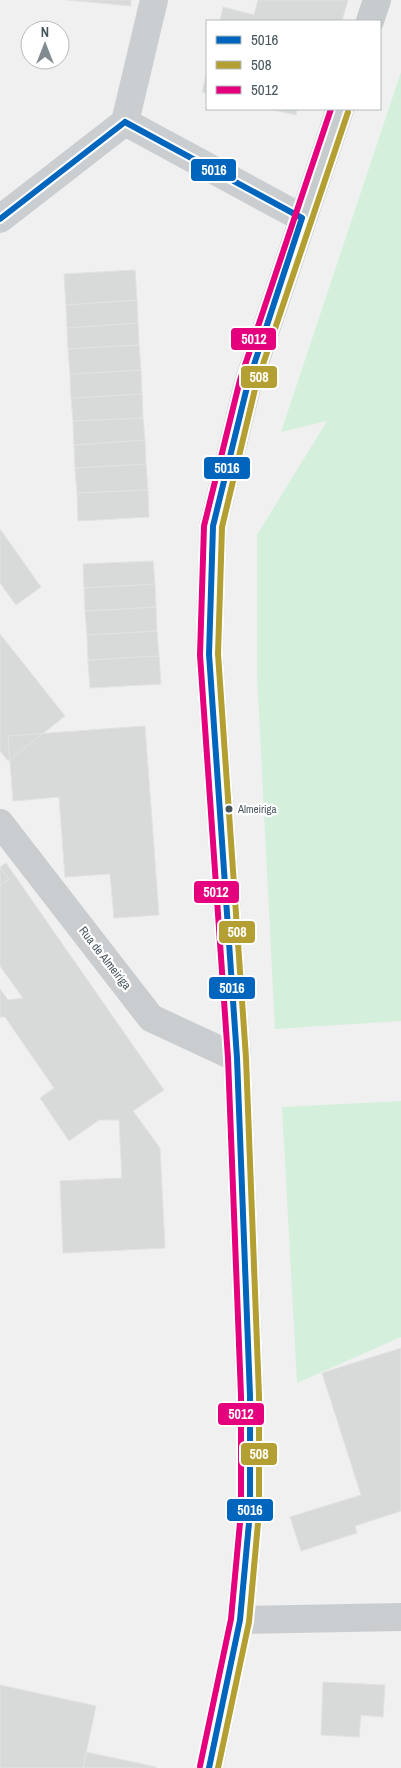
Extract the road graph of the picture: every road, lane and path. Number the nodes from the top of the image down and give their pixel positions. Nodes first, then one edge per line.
1 (154, 0) edge
2 (377, 0) edge
3 (370, 20) edge
4 (340, 110) edge
5 (125, 122) junction
6 (302, 218) junction
7 (0, 219) edge
8 (0, 823) edge
9 (237, 1058) junction
10 (401, 1617) edge
11 (240, 1620) junction
12 (208, 1768) edge

1 - 5 street
2 - 3 main road
4 - 6 main road
5 - 6 street
5 - 7 street
6 - 9 main road
8 - 9 street, Rua de Almeiriga
9 - 11 main road
10 - 11 street
11 - 12 main road

